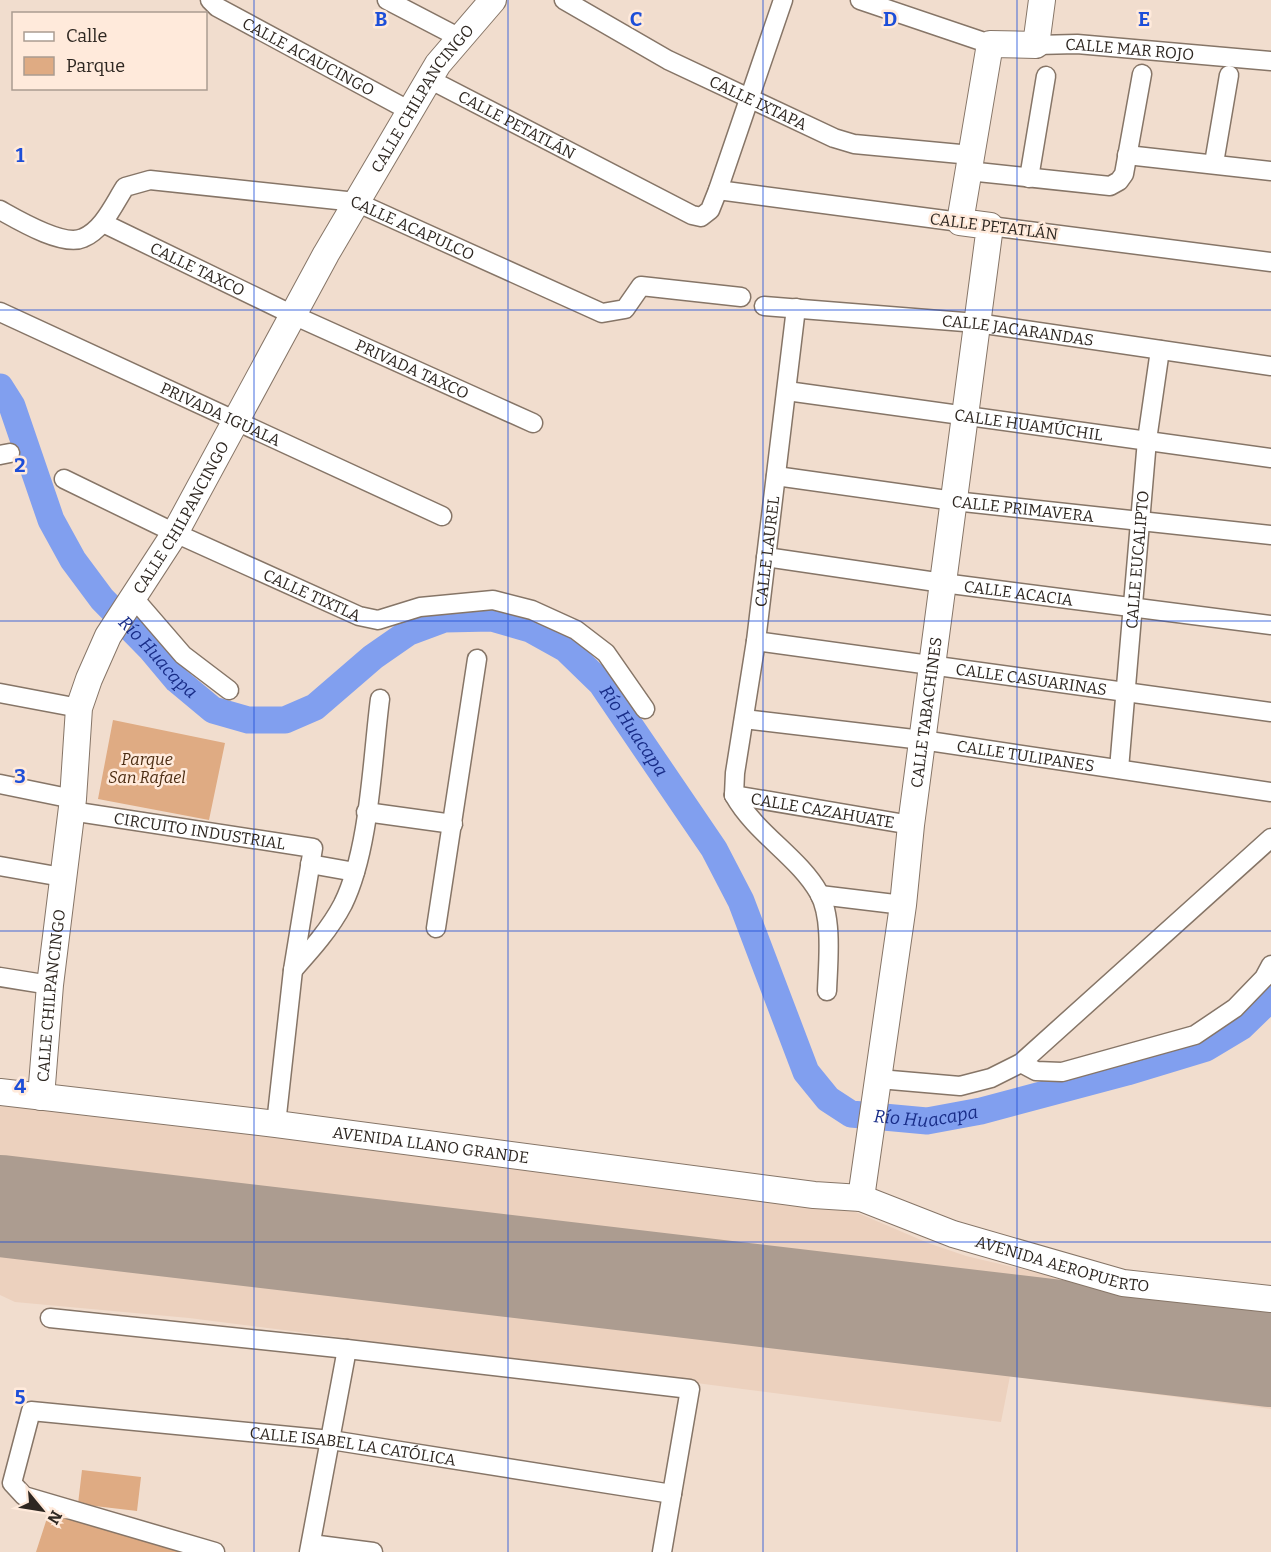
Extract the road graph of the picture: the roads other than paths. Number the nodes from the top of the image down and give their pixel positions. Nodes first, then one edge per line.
1 (210, 0) edge
2 (387, 0) edge
3 (493, 0) edge
4 (564, 0) edge
5 (783, 0) edge
6 (860, 0) edge
7 (1041, 0) edge
8 (460, 38) junction
9 (990, 44) junction
10 (1036, 45) junction
11 (1271, 61) edge
12 (1142, 74) dead end
13 (1229, 75) dead end
14 (1046, 76) dead end
15 (429, 79) junction
16 (747, 98) junction
17 (410, 111) junction
18 (1127, 155) junction
19 (970, 163) junction
20 (1214, 163) junction
21 (1271, 171) edge
22 (1029, 178) junction
23 (718, 190) junction
24 (357, 202) junction
25 (0, 210) edge
26 (960, 222) junction
27 (103, 223) junction
28 (990, 226) junction
29 (1271, 262) edge
30 (741, 297) dead end
31 (764, 306) dead end
32 (796, 308) junction
33 (0, 312) edge
34 (293, 315) junction
35 (977, 324) junction
36 (1160, 350) junction
37 (1271, 366) edge
38 (787, 391) junction
39 (965, 416) junction
40 (236, 421) junction
41 (533, 423) dead end
42 (1147, 440) junction
43 (1271, 458) edge
44 (776, 476) junction
45 (64, 478) dead end
46 (954, 501) junction
47 (442, 516) dead end
48 (1141, 522) junction
49 (175, 533) junction
50 (1271, 535) edge
51 (766, 557) junction
52 (943, 583) junction
53 (132, 596) junction
54 (1132, 608) junction
55 (1271, 625) edge
56 (756, 641) junction
57 (477, 659) dead end
58 (932, 668) junction
59 (229, 690) dead end
60 (0, 693) edge
61 (1125, 693) junction
62 (380, 699) dead end
63 (79, 708) junction
64 (645, 709) dead end
65 (1271, 712) edge
66 (744, 719) junction
67 (922, 740) junction
68 (1119, 769) junction
69 (0, 784) edge
70 (1271, 792) edge
71 (734, 795) junction
72 (72, 805) junction
73 (366, 812) junction
74 (453, 824) junction
75 (911, 825) junction
76 (1271, 838) edge
77 (310, 864) junction
78 (0, 866) edge
79 (355, 872) junction
80 (62, 877) junction
81 (820, 895) junction
82 (903, 905) junction
83 (436, 928) dead end
84 (1271, 965) edge
85 (293, 970) junction
86 (0, 977) edge
87 (50, 985) junction
88 (827, 990) dead end
89 (1021, 1063) junction
90 (877, 1084) junction
91 (0, 1092) edge
92 (41, 1097) junction
93 (276, 1124) junction
94 (861, 1198) junction
95 (1271, 1299) edge
96 (50, 1318) dead end
97 (347, 1349) junction
98 (331, 1440) junction
99 (672, 1494) junction
100 (310, 1548) edge
101 (215, 1552) edge
102 (373, 1552) edge
103 (662, 1552) edge

1 - 17 street, CALLE ACAUCINGO
2 - 8 street
3 - 8 street, CALLE CHILPANCINGO
4 - 16 street, CALLE IXTAPA
5 - 16 street
6 - 9 street
7 - 10 street
8 - 15 street, CALLE CHILPANCINGO
9 - 10 street, CALLE MAR ROJO
9 - 19 street
10 - 11 street, CALLE MAR ROJO
12 - 18 street, CALLE IXTAPA
13 - 20 street
14 - 22 street
15 - 17 street, CALLE CHILPANCINGO
15 - 23 street, CALLE PETATLÁN
16 - 19 street, CALLE IXTAPA
16 - 23 street
17 - 24 street, CALLE CHILPANCINGO
18 - 20 street
18 - 22 street, CALLE IXTAPA
19 - 22 street, CALLE IXTAPA
19 - 26 street
20 - 21 street
23 - 26 street, CALLE PETATLÁN
24 - 27 street, CALLE ACAPULCO
24 - 30 street, CALLE ACAPULCO
24 - 34 street, CALLE CHILPANCINGO
25 - 27 street, CALLE ACAPULCO
26 - 28 street, CALLE PETATLÁN
27 - 34 street, CALLE TAXCO
28 - 29 street, CALLE PETATLÁN
28 - 35 street, CALLE TABACHINES
31 - 32 street, CALLE JACARANDAS
32 - 35 street, CALLE JACARANDAS
32 - 38 street, CALLE LAUREL
33 - 40 street, PRIVADA IGUALA
34 - 40 street, CALLE CHILPANCINGO
34 - 41 street, PRIVADA TAXCO
35 - 36 street, CALLE JACARANDAS
35 - 39 street, CALLE TABACHINES
36 - 37 street, CALLE JACARANDAS
36 - 42 street, CALLE EUCALIPTO
38 - 39 street, CALLE HUAMÚCHIL
38 - 44 street, CALLE LAUREL
39 - 42 street, CALLE HUAMÚCHIL
39 - 46 street, CALLE TABACHINES
40 - 47 street, PRIVADA IGUALA
40 - 49 street, CALLE CHILPANCINGO
42 - 43 street, CALLE HUAMÚCHIL
42 - 48 street, CALLE EUCALIPTO
44 - 46 street, CALLE PRIMAVERA
44 - 51 street, CALLE LAUREL
45 - 49 street, CALLE TIXTLA
46 - 48 street, CALLE PRIMAVERA
46 - 52 street, CALLE TABACHINES
48 - 50 street, CALLE PRIMAVERA
48 - 54 street, CALLE EUCALIPTO
49 - 53 street, CALLE CHILPANCINGO
49 - 64 street, CALLE TIXTLA
51 - 52 street, CALLE ACACIA
51 - 56 street, CALLE LAUREL
52 - 54 street, CALLE ACACIA
52 - 58 street, CALLE TABACHINES
53 - 59 street
53 - 63 street, CALLE CHILPANCINGO
54 - 55 street, CALLE ACACIA
54 - 61 street, CALLE EUCALIPTO
56 - 58 street, CALLE CASUARINAS
56 - 66 street, CALLE LAUREL
57 - 74 street
58 - 61 street, CALLE CASUARINAS
58 - 67 street, CALLE TABACHINES
60 - 63 street
61 - 65 street, CALLE CASUARINAS
61 - 68 street, CALLE EUCALIPTO
62 - 73 street
63 - 72 street, CALLE CHILPANCINGO
66 - 67 street, CALLE TULIPANES
66 - 71 street, CALLE LAUREL
67 - 68 street, CALLE TULIPANES
67 - 75 street, CALLE TABACHINES
68 - 70 street, CALLE TULIPANES
69 - 72 street
71 - 75 street, CALLE CAZAHUATE
71 - 81 street
72 - 77 street, CIRCUITO INDUSTRIAL
72 - 80 street, CALLE CHILPANCINGO
73 - 74 street
73 - 79 street
74 - 83 street
75 - 82 street, CALLE TABACHINES
76 - 89 street
77 - 79 street
77 - 85 street
78 - 80 street
79 - 85 street
80 - 87 street, CALLE CHILPANCINGO
81 - 82 street
81 - 88 street
82 - 90 street, CALLE TABACHINES
84 - 89 street
85 - 93 street
86 - 87 street
87 - 92 street, CALLE CHILPANCINGO
89 - 90 street
90 - 94 street, CALLE TABACHINES
91 - 92 street, AVENIDA LLANO GRANDE
92 - 93 street, AVENIDA LLANO GRANDE
93 - 94 street, AVENIDA LLANO GRANDE
94 - 95 street, AVENIDA AEROPUERTO
96 - 97 street
97 - 98 street
97 - 99 street
98 - 99 street, CALLE ISABEL LA CATÓLICA
98 - 100 street
98 - 101 street, CALLE ISABEL LA CATÓLICA
99 - 103 street
100 - 102 street

